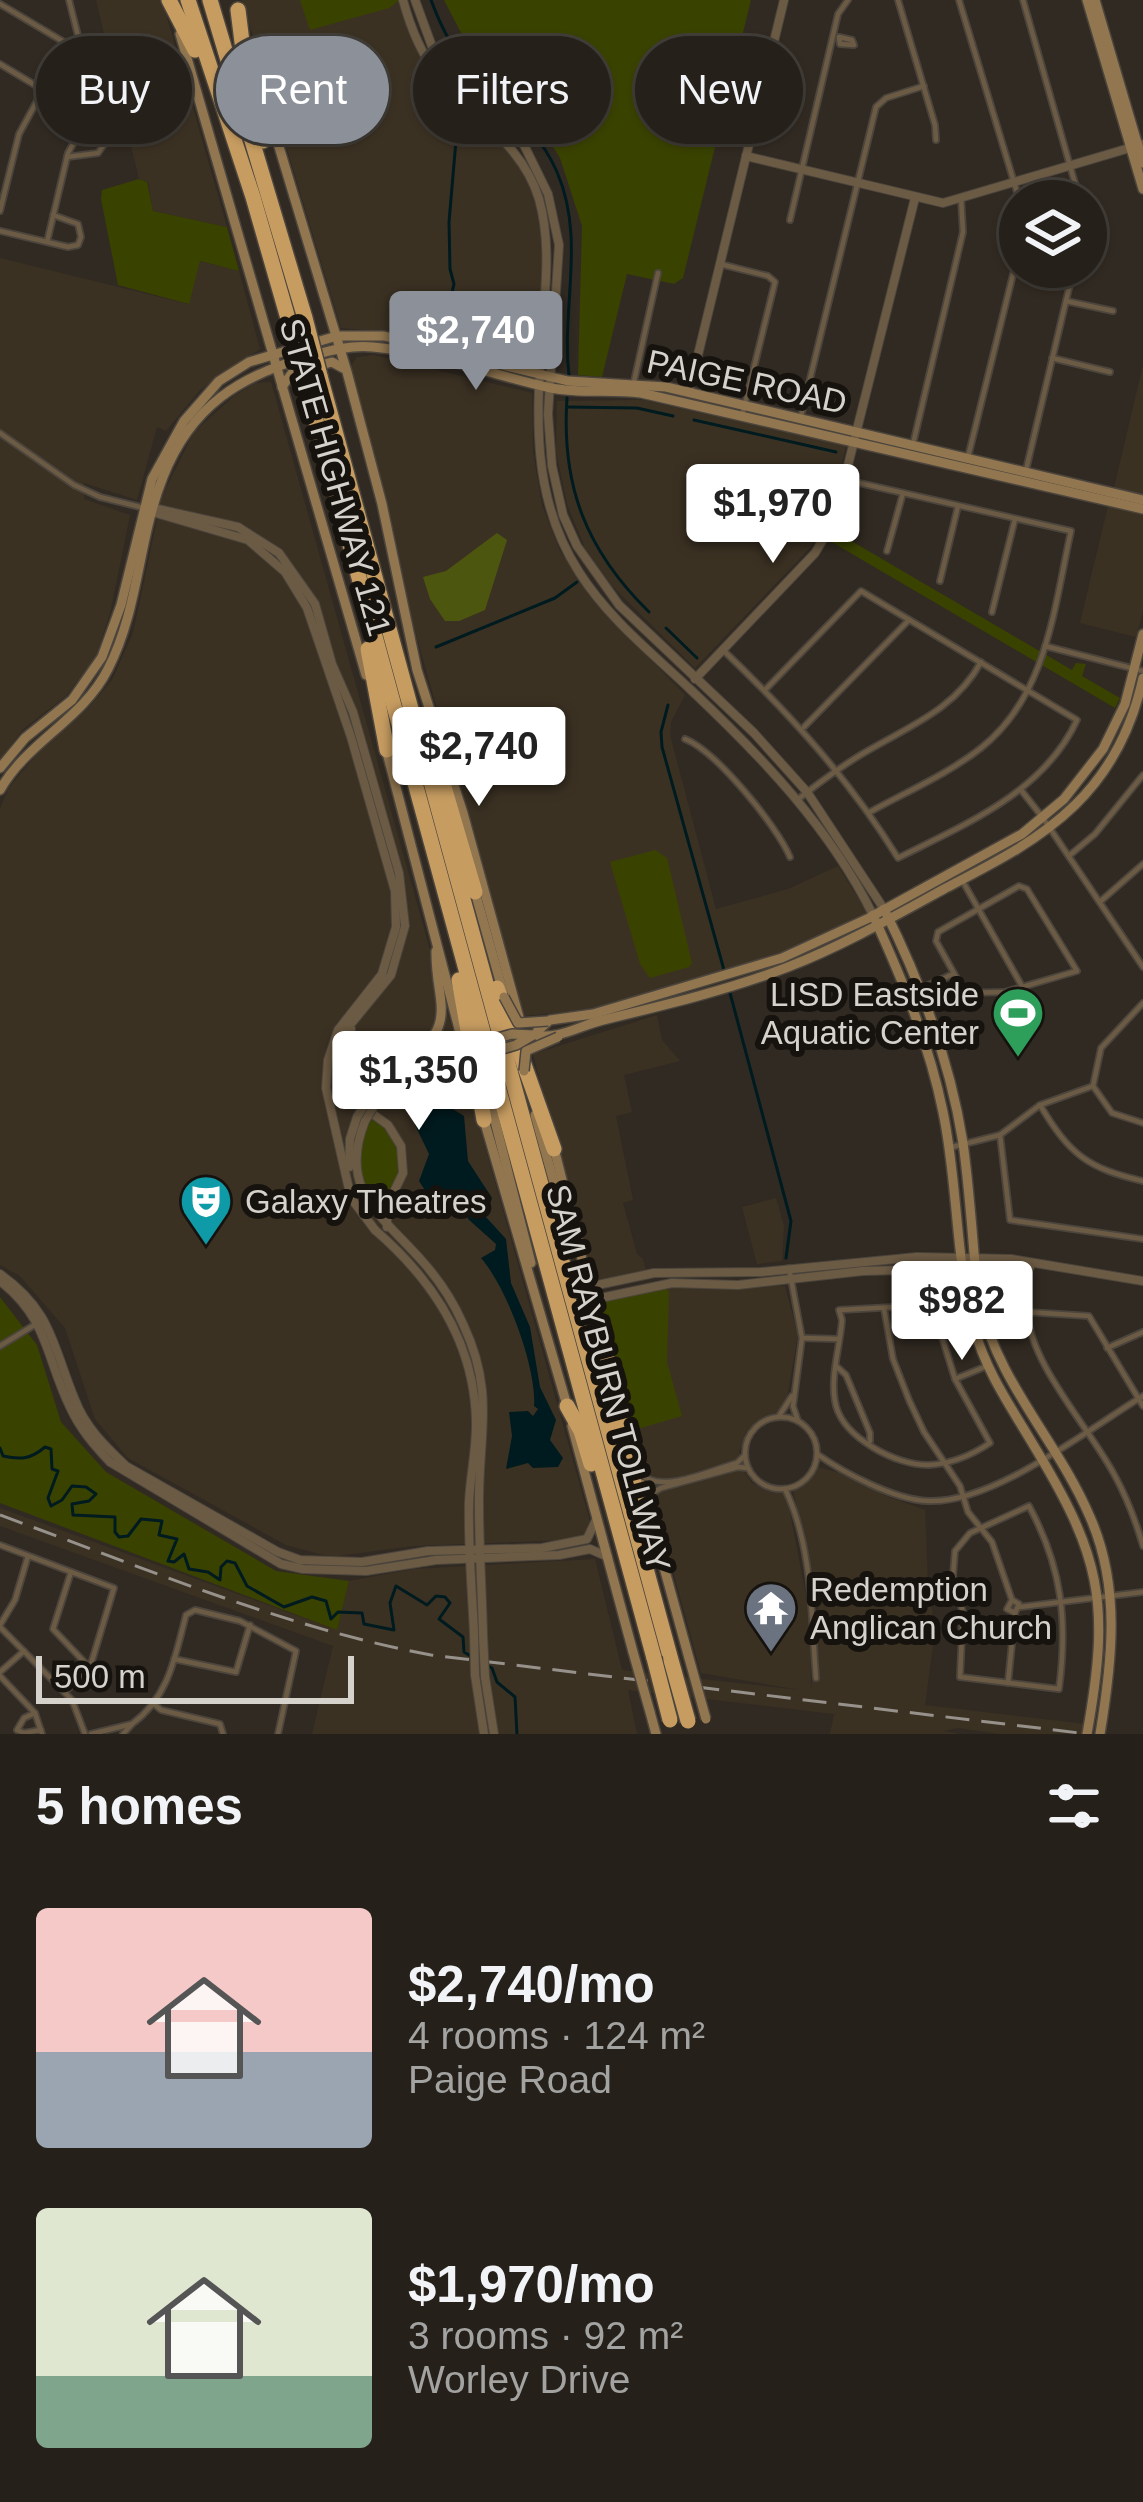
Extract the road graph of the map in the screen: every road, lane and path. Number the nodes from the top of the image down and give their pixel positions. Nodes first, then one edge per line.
1 (69, 0) edge
2 (169, 0) edge
3 (188, 0) edge
4 (210, 0) edge
5 (415, 0) edge
6 (784, 0) edge
7 (848, 0) edge
8 (898, 0) edge
9 (959, 0) edge
10 (1023, 0) edge
11 (1091, 0) edge
12 (403, 2) edge
13 (0, 4) edge
14 (237, 5) edge
15 (54, 36) edge
16 (79, 36) edge
17 (417, 36) edge
18 (429, 36) edge
19 (0, 64) edge
20 (36, 86) edge
21 (924, 86) junction
22 (36, 102) edge
23 (936, 140) dead end
24 (74, 144) edge
25 (103, 144) edge
26 (507, 144) edge
27 (522, 144) edge
28 (1137, 146) edge
29 (746, 156) junction
30 (67, 158) junction
31 (1143, 163) edge
32 (1069, 166) junction
33 (801, 170) junction
34 (4, 177) edge
35 (1013, 180) edge
36 (1024, 180) edge
37 (1073, 180) edge
38 (856, 184) junction
39 (999, 187) edge
40 (1143, 189) edge
41 (253, 197) junction
42 (915, 198) junction
43 (962, 198) junction
44 (0, 211) edge
45 (53, 215) junction
46 (790, 220) dead end
47 (0, 230) edge
48 (47, 242) junction
49 (559, 245) junction
50 (547, 246) junction
51 (720, 264) junction
52 (658, 274) dead end
53 (294, 278) junction
54 (1010, 288) edge
55 (1068, 288) edge
56 (1065, 301) junction
57 (1113, 311) dead end
58 (331, 315) junction
59 (297, 320) junction
60 (264, 326) junction
61 (339, 342) junction
62 (363, 347) junction
63 (259, 358) junction
64 (451, 358) junction
65 (1052, 358) junction
66 (273, 360) junction
67 (347, 372) junction
68 (1109, 373) dead end
69 (254, 374) junction
70 (312, 378) junction
71 (219, 381) junction
72 (545, 381) junction
73 (633, 387) junction
74 (281, 388) junction
75 (689, 392) junction
76 (743, 411) junction
77 (202, 414) junction
78 (799, 424) junction
79 (0, 433) edge
80 (857, 438) junction
81 (912, 450) junction
82 (967, 463) junction
83 (328, 464) junction
84 (1024, 476) junction
85 (846, 480) junction
86 (902, 493) junction
87 (1116, 498) junction
88 (1143, 500) edge
89 (958, 506) junction
90 (555, 507) junction
91 (150, 509) junction
92 (1143, 509) edge
93 (1015, 519) junction
94 (887, 550) dead end
95 (369, 556) junction
96 (940, 581) dead end
97 (992, 612) dead end
98 (909, 620) junction
99 (646, 631) junction
100 (1143, 634) edge
101 (638, 639) junction
102 (1045, 646) junction
103 (723, 650) junction
104 (981, 662) junction
105 (1140, 673) edge
106 (696, 678) junction
107 (687, 686) junction
108 (764, 690) junction
109 (1029, 690) junction
110 (802, 729) junction
111 (437, 736) junction
112 (685, 739) dead end
113 (387, 750) junction
114 (0, 768) edge
115 (838, 770) junction
116 (1143, 776) edge
117 (0, 790) edge
118 (1021, 790) junction
119 (807, 792) junction
120 (797, 800) junction
121 (870, 812) junction
122 (1047, 823) junction
123 (1069, 856) junction
124 (790, 857) dead end
125 (1143, 864) edge
126 (962, 880) junction
127 (475, 892) junction
128 (445, 894) junction
129 (1100, 901) junction
130 (977, 909) junction
131 (881, 917) junction
132 (437, 933) junction
133 (482, 941) junction
134 (1143, 942) edge
135 (1132, 951) junction
136 (1143, 967) edge
137 (955, 973) junction
138 (920, 988) junction
139 (1023, 988) junction
140 (505, 997) junction
141 (1143, 1003) edge
142 (646, 1004) junction
143 (931, 1018) junction
144 (551, 1020) junction
145 (918, 1021) junction
146 (354, 1023) junction
147 (533, 1035) junction
148 (560, 1036) junction
149 (504, 1042) junction
150 (332, 1045) junction
151 (485, 1053) junction
152 (407, 1060) junction
153 (442, 1060) junction
154 (458, 1060) junction
155 (524, 1071) junction
156 (484, 1078) junction
157 (409, 1079) junction
158 (1093, 1086) junction
159 (343, 1089) junction
160 (372, 1100) junction
161 (1040, 1106) junction
162 (361, 1119) junction
163 (484, 1120) junction
164 (1143, 1124) edge
165 (1000, 1135) junction
166 (963, 1146) junction
167 (948, 1148) junction
168 (554, 1149) junction
169 (1143, 1181) edge
170 (364, 1196) junction
171 (390, 1200) junction
172 (387, 1227) junction
173 (375, 1230) junction
174 (1143, 1239) edge
175 (962, 1262) junction
176 (975, 1262) junction
177 (789, 1268) junction
178 (584, 1273) junction
179 (0, 1278) edge
180 (531, 1278) junction
181 (790, 1280) junction
182 (1143, 1281) edge
183 (587, 1287) junction
184 (590, 1300) junction
185 (447, 1304) junction
186 (884, 1308) junction
187 (41, 1320) junction
188 (1143, 1332) edge
189 (802, 1338) junction
190 (840, 1340) junction
191 (0, 1346) edge
192 (1107, 1348) junction
193 (606, 1354) junction
194 (836, 1366) junction
195 (987, 1366) junction
196 (955, 1379) junction
197 (473, 1390) junction
198 (794, 1391) junction
199 (1141, 1397) edge
200 (567, 1406) junction
201 (1143, 1406) edge
202 (778, 1417) junction
203 (485, 1418) junction
204 (798, 1421) junction
205 (1088, 1431) junction
206 (869, 1444) junction
207 (817, 1454) junction
208 (1047, 1455) junction
209 (745, 1456) junction
210 (943, 1461) junction
211 (815, 1466) junction
212 (837, 1466) junction
213 (748, 1468) junction
214 (638, 1471) junction
215 (789, 1488) junction
216 (964, 1498) junction
217 (648, 1508) junction
218 (597, 1518) junction
219 (982, 1528) junction
220 (0, 1545) edge
221 (1143, 1546) edge
222 (475, 1554) junction
223 (28, 1556) junction
224 (608, 1557) junction
225 (71, 1572) junction
226 (636, 1592) junction
227 (1143, 1592) edge
228 (1104, 1596) junction
229 (1012, 1600) junction
230 (1064, 1601) junction
231 (1017, 1610) junction
232 (250, 1625) junction
233 (0, 1626) edge
234 (664, 1637) junction
235 (24, 1651) junction
236 (174, 1659) junction
237 (671, 1659) junction
238 (88, 1667) junction
239 (0, 1674) edge
240 (480, 1676) junction
241 (816, 1678) dead end
242 (1008, 1683) junction
243 (65, 1692) junction
244 (154, 1704) junction
245 (35, 1713) junction
246 (686, 1726) edge
247 (223, 1730) edge
248 (41, 1732) edge
249 (118, 1732) edge
250 (88, 1734) edge
251 (278, 1734) edge
252 (484, 1734) edge
253 (494, 1734) edge
254 (656, 1734) edge
255 (710, 1734) edge
256 (1088, 1734) edge
257 (1100, 1734) edge

1 - 16 street
2 - 41 highway
2 - 60 main road, STATE HIGHWAY 121
3 - 41 highway, SAM RAYBURN TOLLWAY
4 - 53 highway, SAM RAYBURN TOLLWAY
5 - 12 street
5 - 18 street
6 - 29 street
7 - 33 street
8 - 21 street
9 - 35 street
10 - 32 street
11 - 28 main road
12 - 17 street
13 - 15 street
14 - 53 highway
14 - 58 main road, STATE HIGHWAY 121
19 - 20 street
21 - 23 street
21 - 38 street
22 - 34 street
24 - 30 street
25 - 30 street
26 - 50 street
27 - 49 street
28 - 31 main road
28 - 32 street
28 - 40 main road
29 - 33 street
29 - 51 street
30 - 45 street
32 - 36 street
32 - 37 street
33 - 38 street
33 - 46 street
34 - 44 street
38 - 42 street
38 - 78 street
39 - 43 street
41 - 59 highway, SAM RAYBURN TOLLWAY
42 - 43 street
42 - 80 street
43 - 81 street
45 - 48 street
45 - 48 street
47 - 48 street
49 - 50 street
49 - 72 street
50 - 72 street
51 - 75 street
51 - 76 street
52 - 73 street
53 - 59 highway, SAM RAYBURN TOLLWAY
54 - 82 street
55 - 56 street
56 - 57 street
56 - 65 street
58 - 60 main road
58 - 61 main road, STATE HIGHWAY 121
59 - 70 highway, SAM RAYBURN TOLLWAY, bridge
60 - 63 main road
60 - 66 main road, STATE HIGHWAY 121
61 - 62 main road, PAIGE ROAD
61 - 64 main road, PAIGE ROAD
61 - 66 main road
61 - 67 main road, STATE HIGHWAY 121
62 - 64 main road, PAIGE ROAD
62 - 67 main road
63 - 66 main road
63 - 71 main road
64 - 72 main road, PAIGE ROAD
65 - 68 street
65 - 84 street
66 - 69 main road
66 - 74 main road, STATE HIGHWAY 121
67 - 74 main road
67 - 111 main road, STATE HIGHWAY 121
69 - 74 main road
69 - 77 main road
70 - 83 highway, SAM RAYBURN TOLLWAY
70 - 95 highway, SAM RAYBURN TOLLWAY
71 - 77 main road
71 - 91 main road
72 - 73 main road, PAIGE ROAD
72 - 90 street
73 - 75 main road, PAIGE ROAD
73 - 76 main road, PAIGE ROAD
74 - 113 main road, STATE HIGHWAY 121
75 - 76 main road, PAIGE ROAD
76 - 78 main road, PAIGE ROAD
77 - 91 main road
78 - 80 main road, PAIGE ROAD
79 - 91 street
80 - 81 main road, PAIGE ROAD
80 - 85 street
81 - 82 main road, PAIGE ROAD
82 - 84 main road, PAIGE ROAD
83 - 113 highway
83 - 128 highway, SAM RAYBURN TOLLWAY
84 - 87 main road, PAIGE ROAD
85 - 86 street
85 - 103 street
86 - 89 street
86 - 94 street
87 - 88 main road, PAIGE ROAD
87 - 92 main road, PAIGE ROAD
89 - 93 street
89 - 96 street
90 - 99 street
90 - 101 street
91 - 114 main road
91 - 117 main road
91 - 146 street
91 - 150 street
93 - 97 street
93 - 102 street
95 - 127 highway
95 - 133 highway, SAM RAYBURN TOLLWAY
98 - 104 street
98 - 108 street
98 - 110 street
99 - 101 street
99 - 106 street
100 - 105 main road
101 - 107 street
102 - 105 street
102 - 109 street
103 - 106 street
103 - 108 street
104 - 109 street
104 - 115 street
105 - 122 main road
106 - 107 street
106 - 119 street
107 - 120 street
108 - 110 street
109 - 118 street
109 - 121 street
110 - 115 street
111 - 127 main road
111 - 168 main road, STATE HIGHWAY 121
112 - 124 street
113 - 132 main road, STATE HIGHWAY 121
115 - 119 street
115 - 121 street
116 - 123 street
118 - 121 street
118 - 122 street
119 - 120 street
119 - 131 street
120 - 131 street
122 - 123 street
122 - 126 main road
122 - 131 main road
123 - 129 street
125 - 129 street
126 - 130 street
126 - 131 main road
127 - 133 main road
128 - 163 highway
128 - 226 highway, SAM RAYBURN TOLLWAY
129 - 135 street
130 - 137 street
130 - 139 street
130 - 139 street
131 - 138 main road
131 - 142 main road
131 - 145 main road
132 - 152 main road
132 - 163 main road, STATE HIGHWAY 121
133 - 140 main road
133 - 168 highway
133 - 234 highway, SAM RAYBURN TOLLWAY
134 - 135 street
135 - 136 street
137 - 138 street
137 - 139 street
138 - 143 main road
140 - 144 main road, bridge
140 - 149 main road, bridge
141 - 158 street
142 - 144 main road
142 - 148 main road
143 - 145 main road
143 - 166 main road
144 - 147 main road, bridge
145 - 167 main road
146 - 152 street
146 - 159 street
147 - 148 main road, bridge
147 - 149 main road, bridge
148 - 155 main road, bridge
149 - 151 main road, bridge
149 - 154 main road, bridge
149 - 155 main road, bridge
150 - 159 street
150 - 173 street
151 - 154 main road, bridge
151 - 156 main road, bridge
152 - 153 street
152 - 160 street
153 - 154 main road
153 - 157 street
154 - 156 main road, bridge
154 - 157 main road
155 - 178 main road
156 - 180 main road
157 - 160 street
158 - 161 street
158 - 164 street
159 - 171 street
160 - 162 street, bridge
161 - 165 street
161 - 169 street
162 - 170 street
162 - 173 street
163 - 180 main road, STATE HIGHWAY 121
165 - 166 street
165 - 174 street
166 - 167 street
166 - 176 main road
167 - 175 main road
168 - 178 main road, STATE HIGHWAY 121
170 - 171 street
170 - 172 street
171 - 172 street
172 - 185 street
173 - 185 street
175 - 176 street
175 - 177 street
175 - 181 street
175 - 195 main road
176 - 182 street
176 - 208 main road
177 - 181 street
177 - 183 street
178 - 183 main road, STATE HIGHWAY 121
179 - 187 street
180 - 200 main road, STATE HIGHWAY 121
181 - 184 street
181 - 189 street
183 - 184 main road, STATE HIGHWAY 121
184 - 193 main road, STATE HIGHWAY 121
185 - 197 street
185 - 203 street
186 - 190 street
186 - 196 street
186 - 210 street
187 - 191 street
187 - 222 street
188 - 192 street
189 - 190 street
189 - 198 street
190 - 194 street
192 - 199 street
192 - 205 street
193 - 214 main road, STATE HIGHWAY 121
193 - 234 highway
194 - 206 street
194 - 206 street
195 - 196 street
195 - 208 main road
196 - 210 street
197 - 203 street
197 - 222 street
198 - 202 street
198 - 204 street
199 - 201 street
199 - 205 street
200 - 218 main road, STATE HIGHWAY 121
200 - 226 highway
202 - 204 street
202 - 209 street
203 - 222 street
204 - 207 street
205 - 208 street
205 - 221 street
206 - 210 street
207 - 211 street
207 - 212 street
208 - 216 street
208 - 228 main road
209 - 213 street
209 - 214 street
210 - 216 street
211 - 212 street
211 - 215 street
212 - 216 street
213 - 215 street
213 - 217 street
214 - 217 main road, STATE HIGHWAY 121
215 - 241 street
216 - 219 street
217 - 237 main road, STATE HIGHWAY 121
218 - 222 street
218 - 224 main road, STATE HIGHWAY 121
219 - 229 street
219 - 230 street
219 - 242 street
220 - 223 street
222 - 224 street
222 - 240 street, bridge
223 - 225 street
223 - 233 street
224 - 254 main road, STATE HIGHWAY 121, bridge
225 - 238 street
225 - 238 street
226 - 237 highway, SAM RAYBURN TOLLWAY
227 - 228 street
228 - 230 street
228 - 256 main road
228 - 257 main road
229 - 231 street
229 - 231 street
230 - 231 street
230 - 242 street
231 - 242 street
232 - 236 street
232 - 236 street
232 - 251 street
233 - 235 street
234 - 237 highway, SAM RAYBURN TOLLWAY
235 - 239 street
235 - 243 street
236 - 244 street
237 - 246 highway, SAM RAYBURN TOLLWAY, bridge
238 - 243 street
239 - 245 street
240 - 252 street
240 - 253 street
243 - 250 street
244 - 247 street
244 - 249 street
245 - 248 street
245 - 248 street
246 - 255 main road
249 - 250 street

